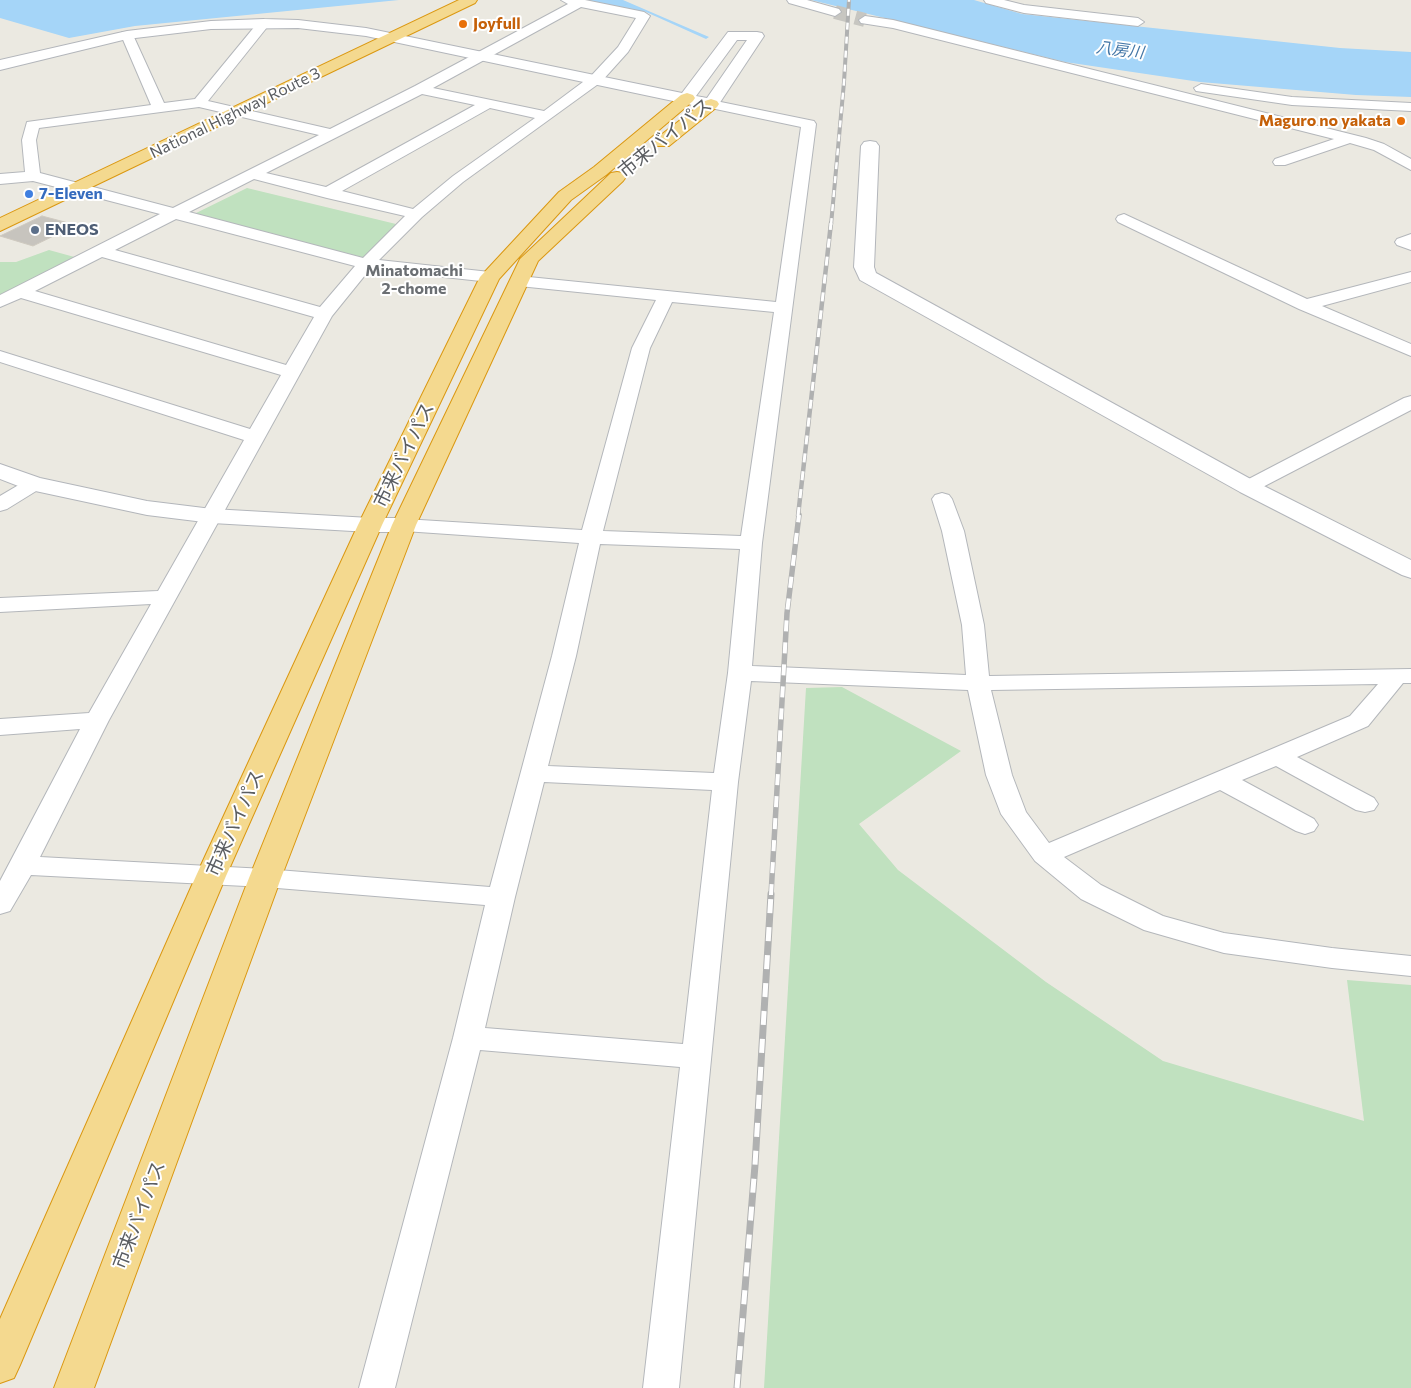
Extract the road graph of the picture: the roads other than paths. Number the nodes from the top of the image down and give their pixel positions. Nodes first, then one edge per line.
1 (470, 0) edge
2 (794, 0) edge
3 (990, 0) edge
4 (574, 1) edge
5 (835, 12) tunnel mouth
6 (865, 20) tunnel mouth
7 (1138, 22) dead end
8 (264, 23) junction
9 (127, 34) junction
10 (391, 38) junction
11 (480, 56) junction
12 (0, 66) edge
13 (1086, 73) junction
14 (596, 79) junction
15 (420, 89) junction
16 (687, 98) junction
17 (199, 103) junction
18 (487, 104) junction
19 (711, 104) junction
20 (1411, 107) edge
21 (159, 108) junction
22 (236, 112) junction
23 (548, 116) junction
24 (330, 133) junction
25 (1350, 138) junction
26 (870, 146) dead end
27 (651, 151) dead end
28 (1280, 162) dead end
29 (635, 164) dead end
30 (1411, 165) edge
31 (253, 174) junction
32 (33, 176) junction
33 (0, 179) edge
34 (79, 188) junction
35 (327, 193) junction
36 (174, 213) junction
37 (416, 214) junction
38 (1124, 219) dead end
39 (0, 225) edge
40 (1411, 239) edge
41 (1411, 245) edge
42 (101, 252) junction
43 (366, 264) junction
44 (490, 277) junction
45 (1411, 277) edge
46 (519, 281) junction
47 (20, 292) junction
48 (666, 297) junction
49 (0, 302) edge
50 (1305, 305) junction
51 (784, 308) junction
52 (324, 314) junction
53 (1411, 351) edge
54 (0, 356) edge
55 (290, 372) junction
56 (1411, 402) edge
57 (254, 437) junction
58 (0, 471) edge
59 (34, 484) junction
60 (1248, 487) junction
61 (942, 499) dead end
62 (0, 505) edge
63 (212, 516) junction
64 (370, 525) junction
65 (404, 525) junction
66 (591, 537) junction
67 (752, 543) junction
68 (1411, 570) edge
69 (165, 597) junction
70 (0, 605) edge
71 (740, 673) junction
72 (1404, 676) edge
73 (978, 683) junction
74 (97, 720) junction
75 (0, 727) edge
76 (1277, 756) junction
77 (532, 773) junction
78 (1220, 780) junction
79 (725, 782) junction
80 (1365, 804) dead end
81 (1305, 825) dead end
82 (1044, 855) junction
83 (22, 865) junction
84 (211, 876) junction
85 (265, 878) junction
86 (501, 897) junction
87 (0, 904) edge
88 (1411, 966) edge
89 (468, 1038) junction
90 (697, 1057) junction
91 (0, 1365) edge
92 (74, 1388) edge
93 (377, 1388) edge
94 (661, 1388) edge

1 - 10 highway, National Highway Route 3
2 - 5 street
3 - 7 street
4 - 11 street
4 - 14 street
6 - 13 street
8 - 9 street
8 - 10 street
8 - 17 street
9 - 12 street
9 - 21 street
10 - 11 street
10 - 22 highway, National Highway Route 3
11 - 14 street
11 - 15 street
13 - 20 street
13 - 25 street
14 - 16 street
14 - 23 street
15 - 18 street
15 - 24 street
16 - 19 street
16 - 19 street, 市来バイパス
16 - 44 highway, 市来バイパス
17 - 21 street
17 - 22 street
18 - 23 street
18 - 35 street
19 - 27 highway, 市来バイパス
19 - 51 street
21 - 32 street
22 - 24 street
22 - 34 highway, National Highway Route 3
23 - 37 street
24 - 31 street
25 - 28 street
25 - 30 street
26 - 60 street
29 - 46 highway, 市来バイパス
31 - 35 street
31 - 36 street
32 - 33 street
32 - 34 street
34 - 36 street
34 - 39 highway, National Highway Route 3
35 - 37 street
36 - 42 street
36 - 43 street
37 - 43 street
38 - 50 street
40 - 41 street
42 - 47 street
42 - 52 street
43 - 44 street
43 - 52 street
44 - 64 highway, 市来バイパス
45 - 50 street
46 - 48 street
46 - 65 highway, 市来バイパス
47 - 49 street
47 - 55 street
48 - 51 street
48 - 66 street
50 - 53 street
51 - 67 street
52 - 55 street
54 - 57 street
55 - 57 street
56 - 60 street
57 - 63 street
58 - 59 street
59 - 62 street
59 - 63 street
60 - 68 street
61 - 73 street
63 - 64 street
63 - 69 street
64 - 65 street
64 - 84 highway, 市来バイパス
65 - 66 street
65 - 85 highway, 市来バイパス
66 - 67 street
66 - 77 street
67 - 71 street
69 - 70 street
69 - 74 street
71 - 73 street
71 - 79 street
72 - 73 street
72 - 76 street
73 - 82 street
74 - 75 street
74 - 83 street
76 - 78 street
76 - 80 street
77 - 79 street
77 - 86 street
78 - 81 street
78 - 82 street
79 - 90 street
82 - 88 street
83 - 84 street
83 - 87 street
84 - 85 street
84 - 91 highway, 市来バイパス
85 - 86 street
85 - 92 highway, 市来バイパス
86 - 89 street
89 - 90 street
89 - 93 street
90 - 94 street

